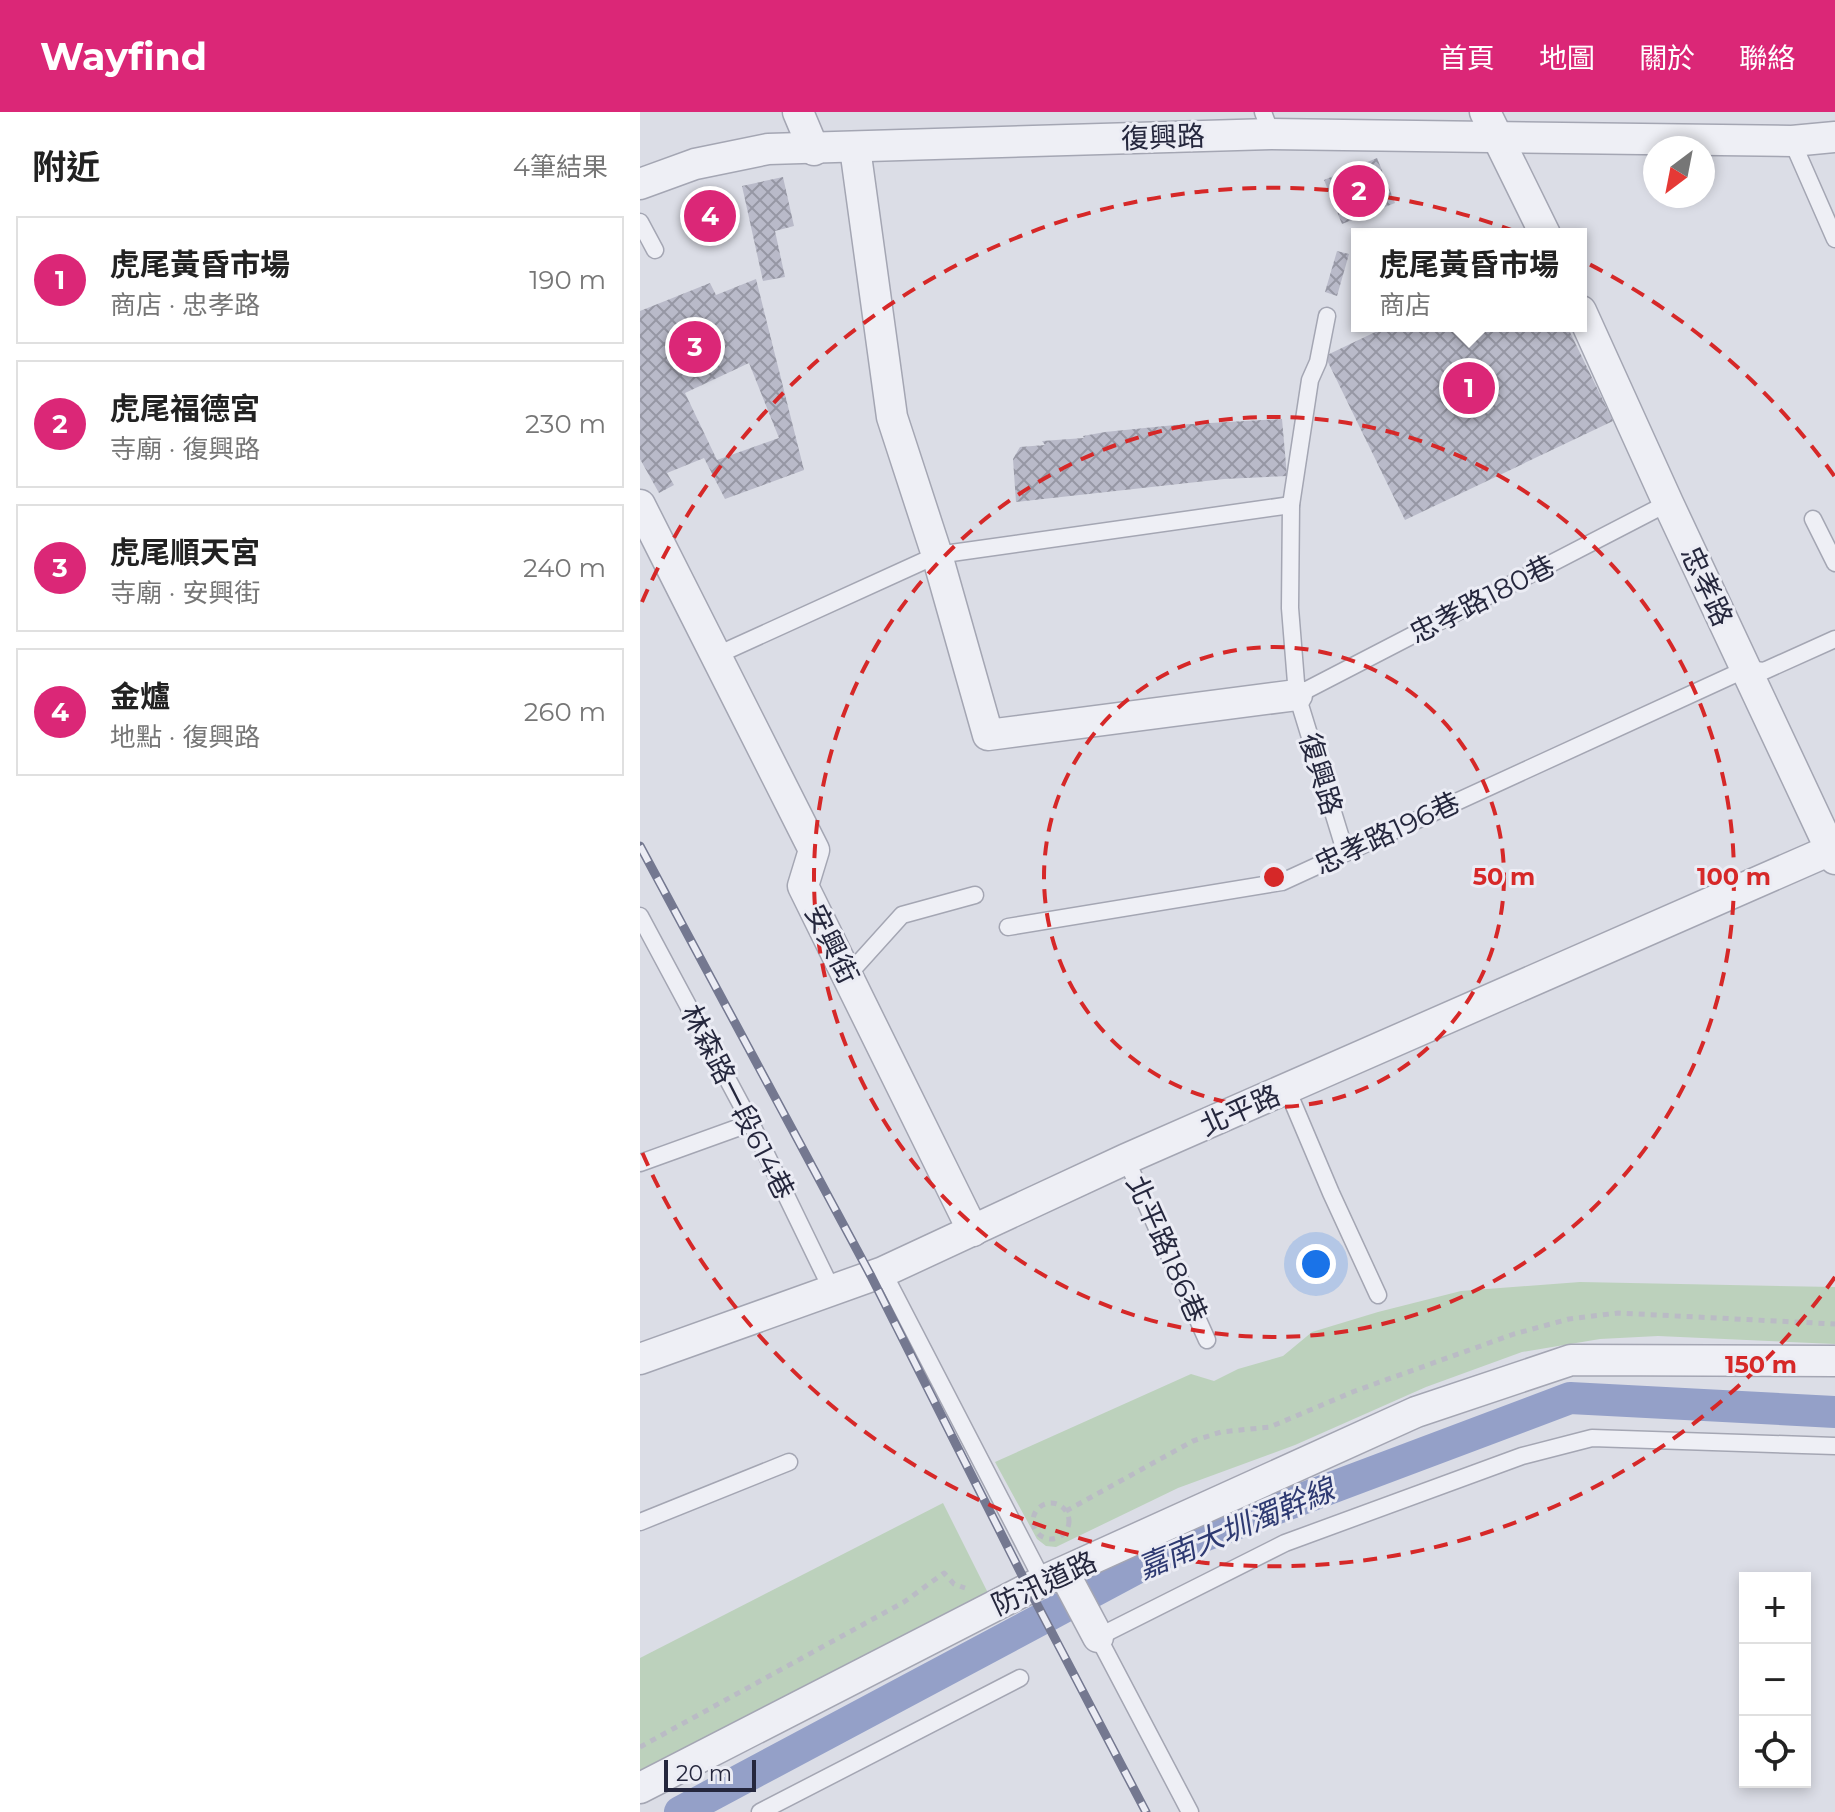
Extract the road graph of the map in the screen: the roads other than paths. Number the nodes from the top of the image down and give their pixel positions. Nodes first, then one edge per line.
1 (798, 112) edge
2 (1267, 123) edge
3 (1491, 124) edge
4 (1835, 137) edge
5 (1792, 141) junction
6 (855, 148) junction
7 (814, 150) junction
8 (640, 184) edge
9 (640, 222) edge
10 (1542, 228) edge
11 (1835, 239) edge
12 (655, 250) dead end
13 (1327, 316) dead end
14 (1587, 324) edge
15 (1668, 503) junction
16 (640, 505) edge
17 (1291, 505) junction
18 (1813, 519) dead end
19 (937, 555) junction
20 (1835, 563) edge
21 (1835, 639) edge
22 (715, 656) junction
23 (1746, 669) junction
24 (1297, 695) junction
25 (1345, 851) junction
26 (1833, 852) edge
27 (975, 895) dead end
28 (640, 916) edge
29 (1008, 927) dead end
30 (847, 976) junction
31 (1287, 1089) junction
32 (751, 1123) junction
33 (1126, 1159) junction
34 (640, 1163) edge
35 (973, 1231) junction
36 (883, 1272) junction
37 (832, 1290) junction
38 (1378, 1295) dead end
39 (1207, 1340) dead end
40 (640, 1359) edge
41 (1835, 1361) edge
42 (1835, 1446) edge
43 (789, 1462) dead end
44 (640, 1522) edge
45 (1053, 1577) junction
46 (1098, 1637) junction
47 (1020, 1678) dead end
48 (640, 1788) edge
49 (760, 1812) edge
50 (1190, 1812) edge

1 - 7 street
2 - 3 street, 復興路
2 - 6 street, 復興路
3 - 5 street, 復興路
3 - 10 street
4 - 5 street, 復興路
5 - 11 lane
6 - 7 street, 復興路
6 - 19 street
7 - 8 street, 復興路
9 - 12 lane
13 - 17 lane, 復興路
14 - 15 street, 忠孝路
15 - 23 street, 忠孝路
15 - 24 lane, 忠孝路180巷
16 - 22 street, 安興街
17 - 19 lane
17 - 24 lane, 復興路
18 - 20 lane
19 - 22 lane
19 - 24 street
21 - 23 lane, 忠孝路196巷
22 - 30 street, 安興街
23 - 25 lane, 忠孝路196巷
23 - 26 street, 忠孝路
24 - 25 lane, 復興路
25 - 29 lane, 忠孝路196巷
26 - 31 street, 北平路
27 - 30 lane
28 - 32 lane, 林森路一段614巷
30 - 35 street, 安興街
31 - 33 street, 北平路
31 - 38 lane
32 - 34 lane
32 - 37 lane, 林森路一段614巷
33 - 35 street, 北平路
33 - 39 lane, 北平路186巷
35 - 36 street, 北平路
36 - 37 street, 北平路
36 - 45 lane
37 - 40 street, 北平路
41 - 45 street, 防汛道路
42 - 46 lane
43 - 44 lane
45 - 46 street
45 - 48 street, 防汛道路
46 - 50 lane
47 - 49 lane

